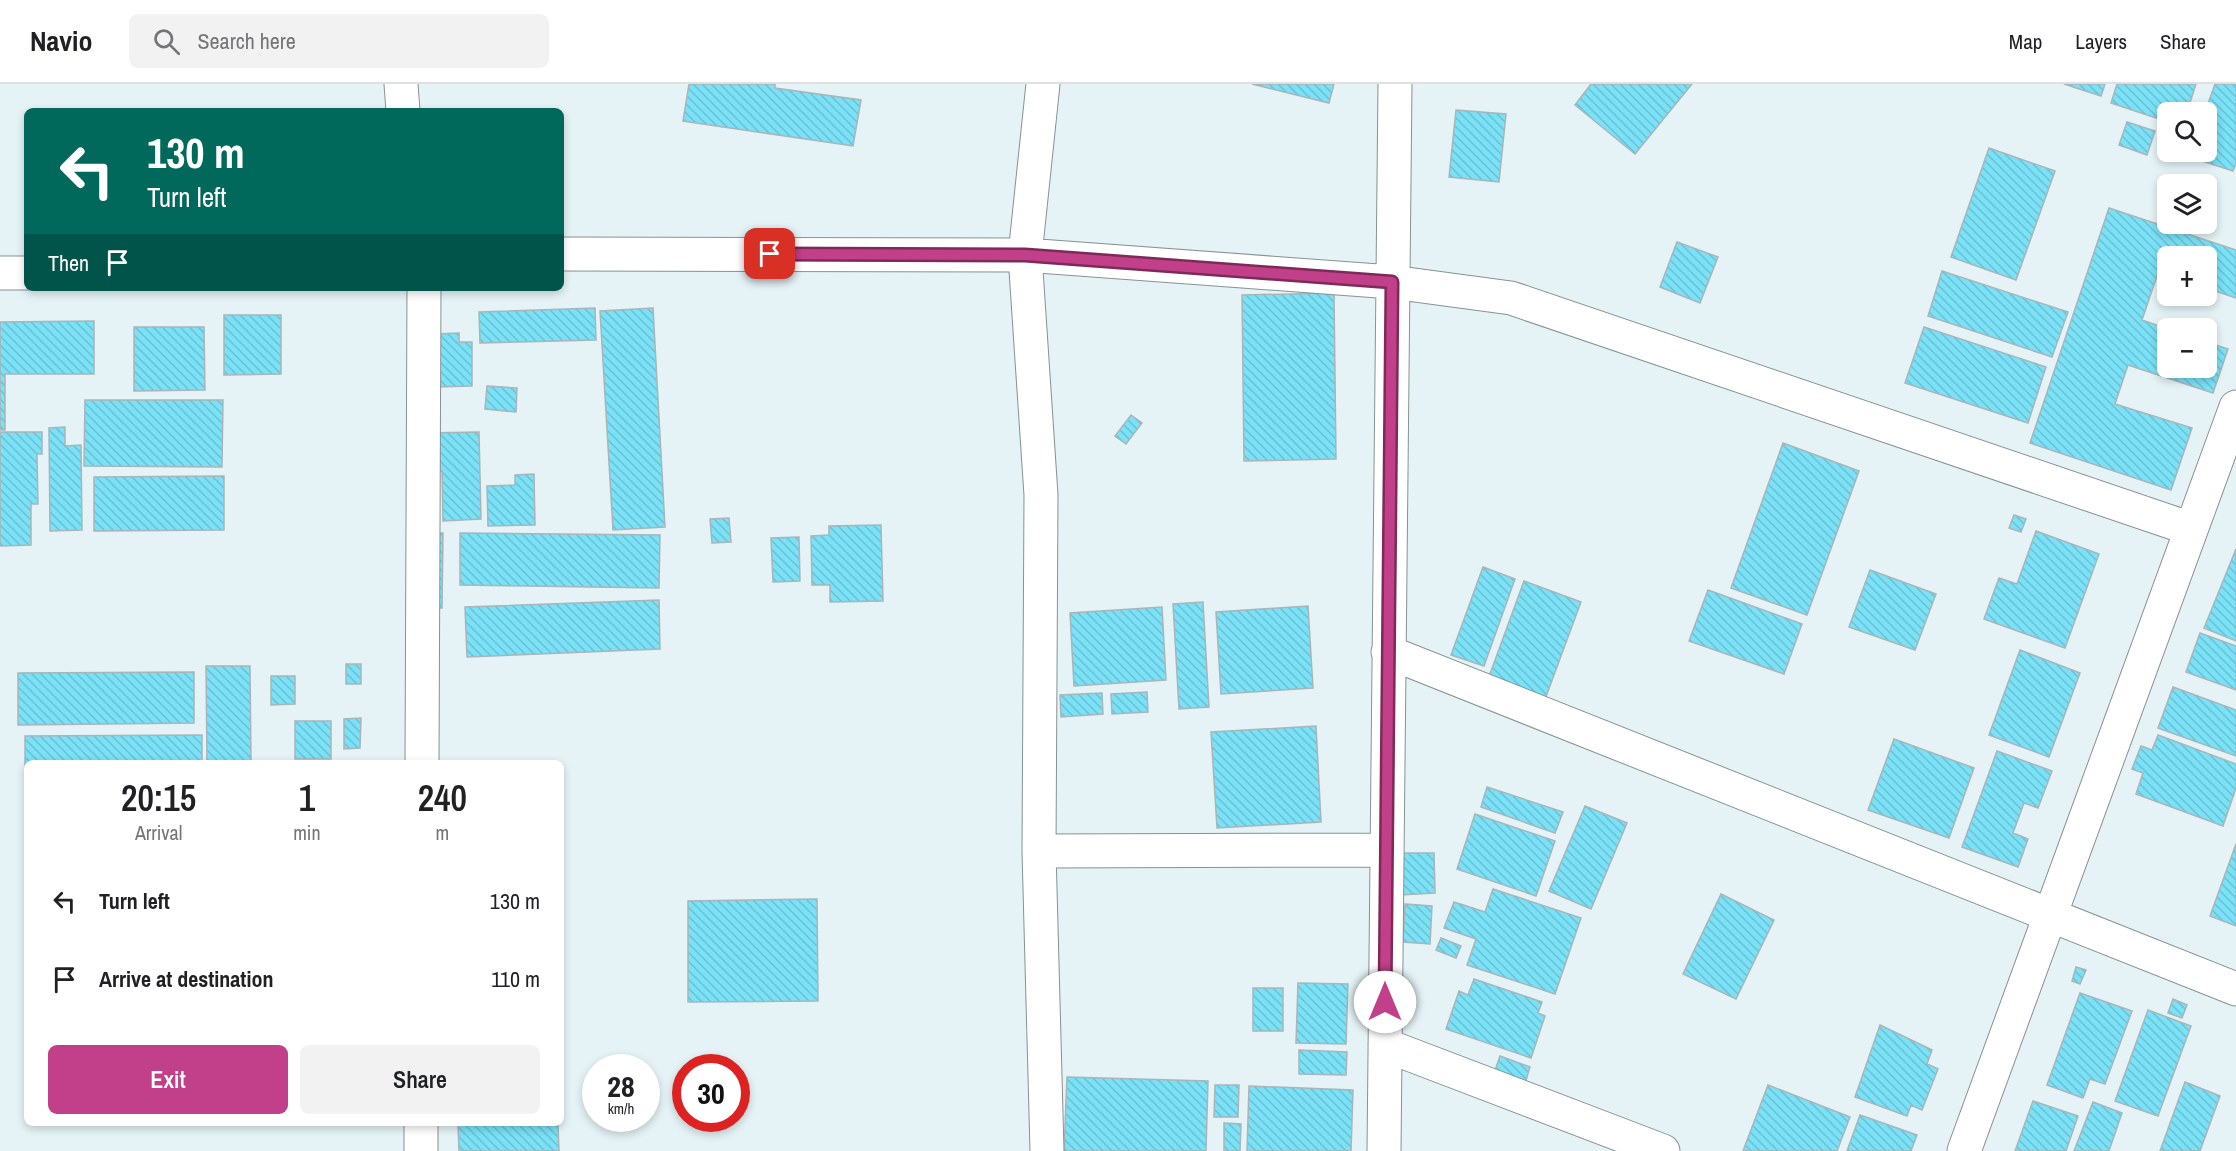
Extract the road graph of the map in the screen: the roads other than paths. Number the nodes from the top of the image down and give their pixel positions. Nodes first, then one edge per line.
1 (402, 84) edge
2 (1043, 84) edge
3 (1395, 84) edge
4 (403, 108) edge
5 (564, 254) edge
6 (1025, 255) junction
7 (0, 273) edge
8 (24, 273) edge
9 (1392, 282) junction
10 (424, 291) edge
11 (2236, 406) edge
12 (2191, 529) junction
13 (1388, 652) junction
14 (422, 760) edge
15 (1386, 850) junction
16 (1039, 851) junction
17 (2050, 915) junction
18 (2236, 989) edge
19 (1385, 1045) junction
20 (421, 1126) edge
21 (421, 1151) edge
22 (1047, 1151) edge
23 (1383, 1151) edge
24 (1663, 1151) edge
25 (1964, 1151) edge

1 - 4 street
2 - 6 street
3 - 9 street
5 - 6 street
6 - 9 street
6 - 16 street
7 - 8 street
9 - 12 street
9 - 13 street
10 - 14 street
11 - 12 street
12 - 17 street
13 - 15 street
13 - 17 street
15 - 16 street
15 - 19 street
16 - 22 street
17 - 18 street
17 - 25 street
19 - 23 street
19 - 24 street
20 - 21 street

